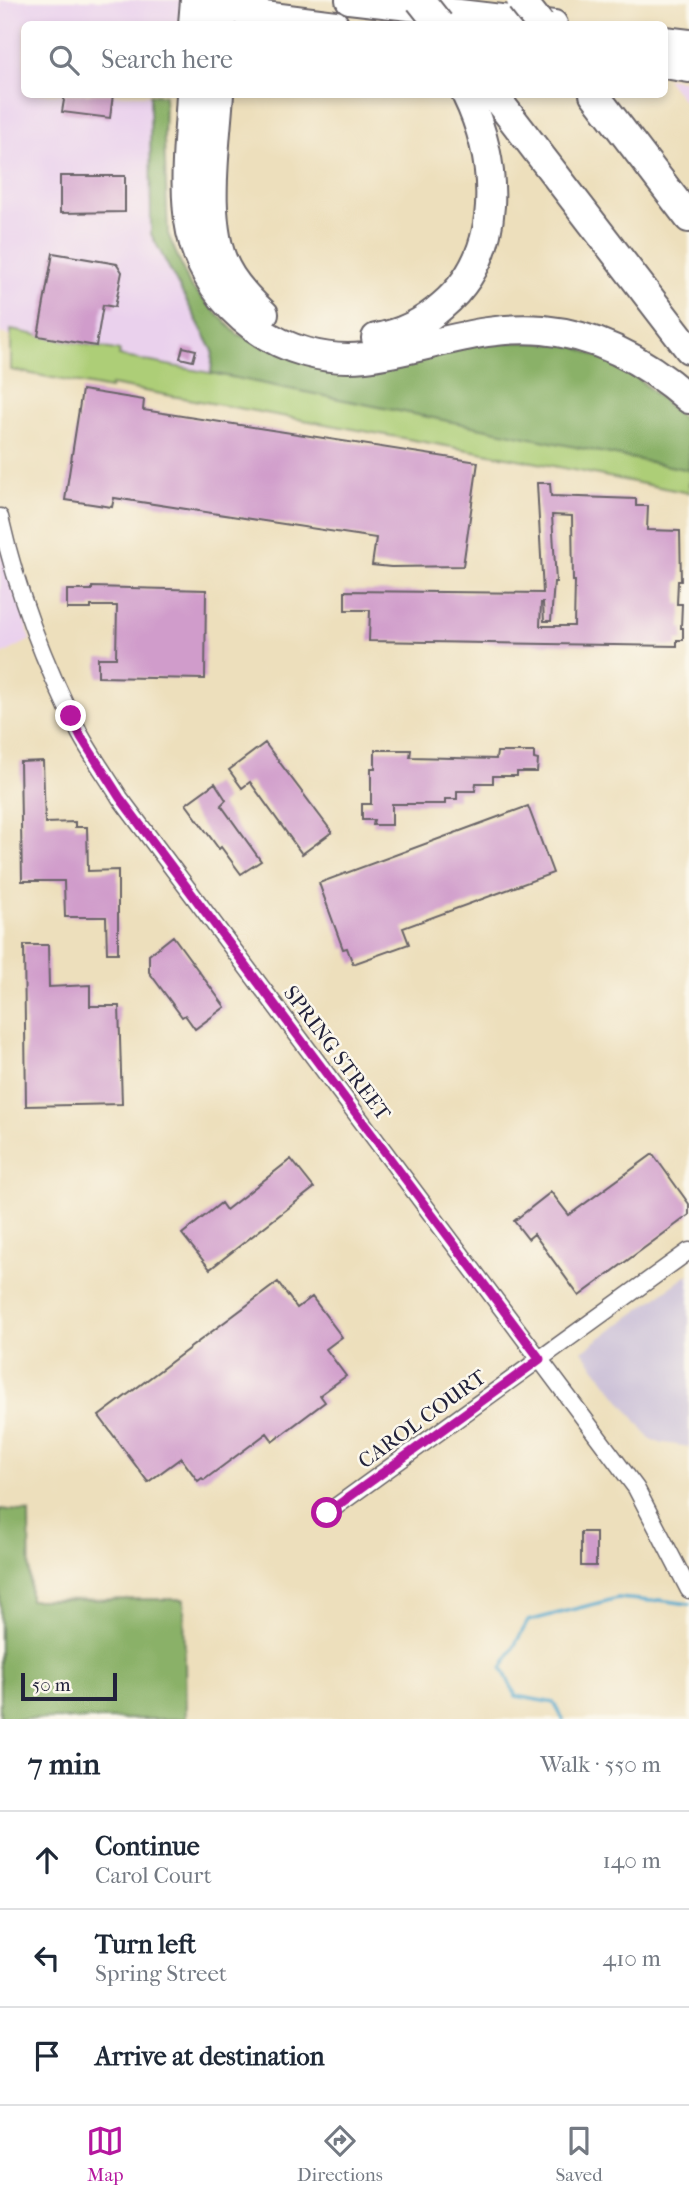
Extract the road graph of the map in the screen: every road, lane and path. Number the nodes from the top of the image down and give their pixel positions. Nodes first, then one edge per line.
1 (195, 0) edge
2 (219, 0) edge
3 (349, 0) edge
4 (414, 0) edge
5 (420, 0) edge
6 (521, 0) edge
7 (536, 0) edge
8 (193, 21) edge
9 (220, 21) edge
10 (312, 21) edge
11 (426, 21) edge
12 (437, 21) edge
13 (528, 21) edge
14 (538, 21) edge
15 (551, 21) edge
16 (668, 40) edge
17 (689, 43) edge
18 (668, 66) edge
19 (689, 69) edge
20 (191, 98) edge
21 (219, 98) edge
22 (468, 98) edge
23 (496, 98) edge
24 (597, 98) edge
25 (689, 218) edge
26 (689, 349) edge
27 (689, 399) edge
28 (0, 517) edge
29 (689, 1251) edge
30 (540, 1359) junction
31 (327, 1513) dead end
32 (689, 1590) edge

1 - 8 highway
2 - 9 highway
2 - 10 highway
3 - 13 highway
4 - 11 highway
5 - 12 highway, bridge
6 - 14 highway, bridge
7 - 15 highway
16 - 17 highway
18 - 19 highway
20 - 27 highway
21 - 22 highway
23 - 26 highway
24 - 25 highway
28 - 30 street, SPRING STREET
29 - 30 street, CAROL COURT
30 - 31 street, CAROL COURT
30 - 32 street, SPRING STREET

